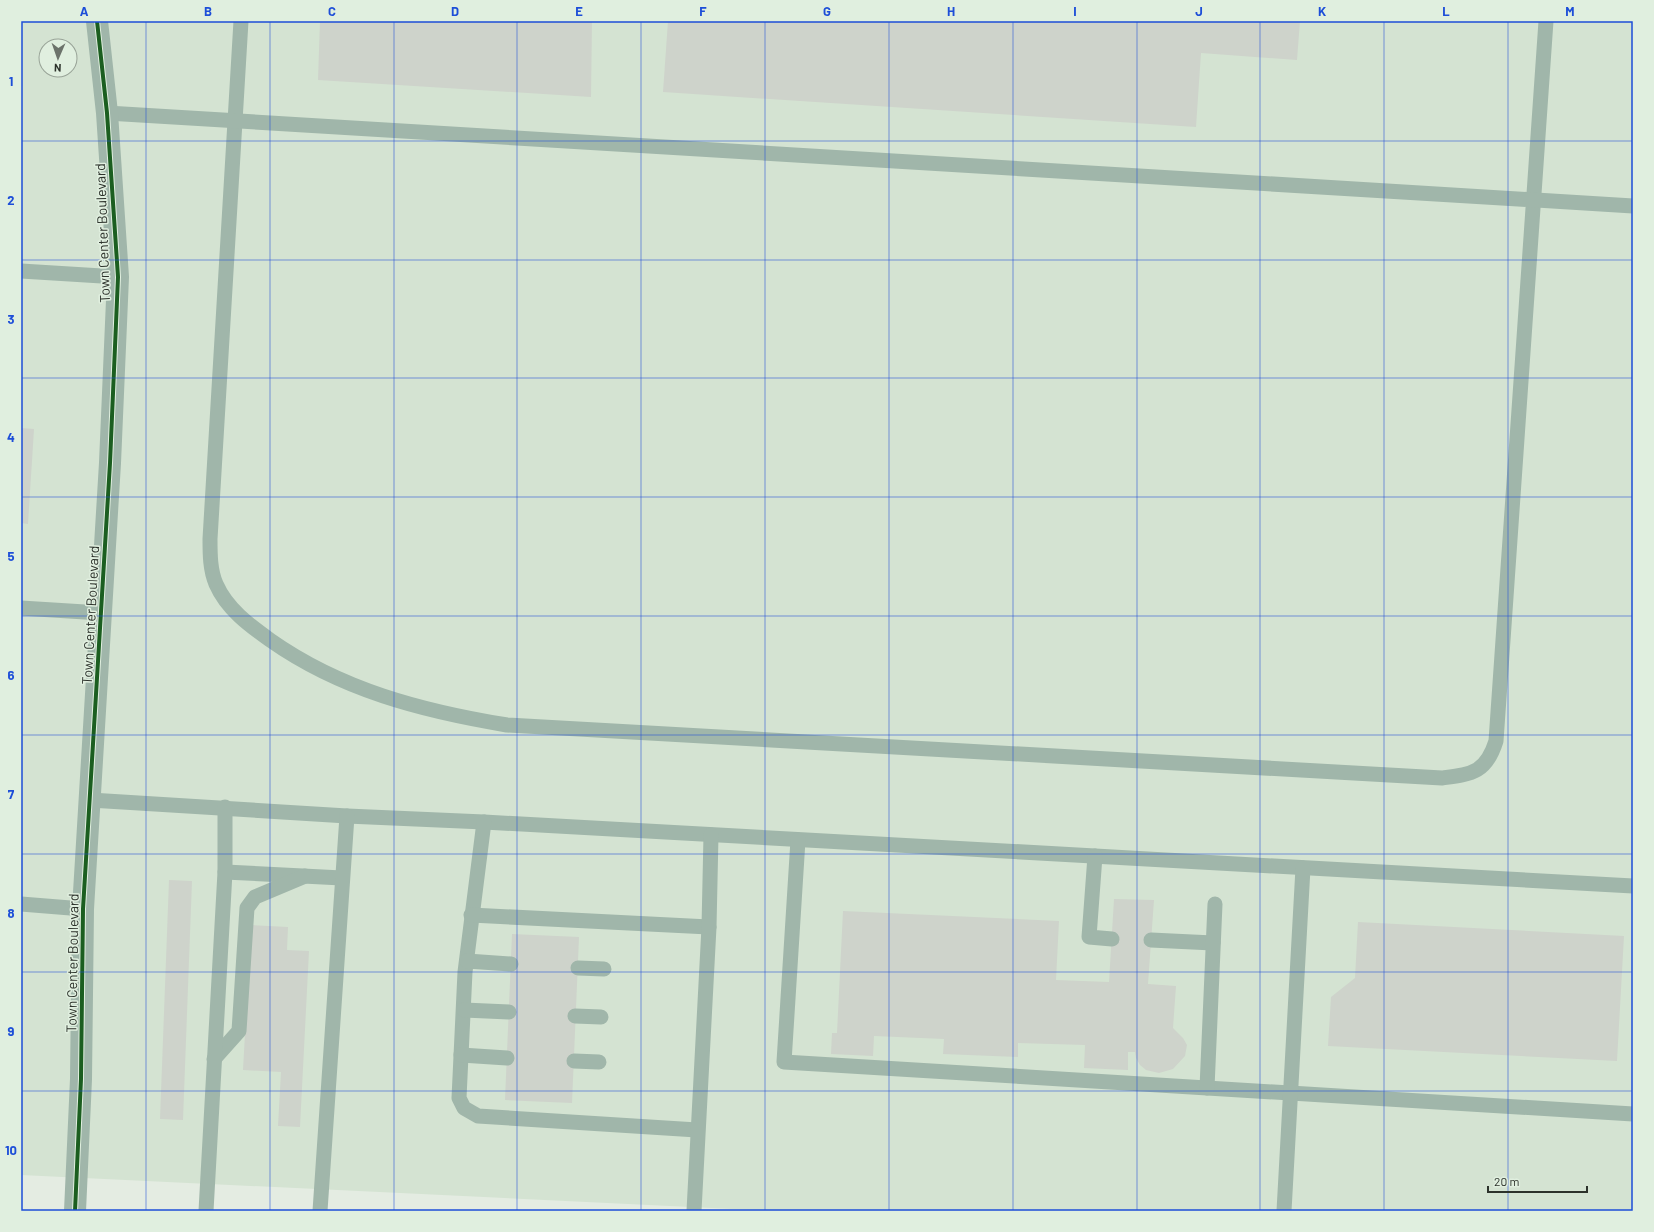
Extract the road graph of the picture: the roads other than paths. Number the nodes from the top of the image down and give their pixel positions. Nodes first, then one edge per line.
1 (97, 21) edge
2 (242, 21) edge
3 (1546, 21) edge
4 (107, 113) junction
5 (235, 120) junction
6 (1533, 200) junction
7 (1633, 206) edge
8 (21, 271) edge
9 (118, 277) junction
10 (21, 608) edge
11 (101, 613) junction
12 (90, 800) junction
13 (225, 808) junction
14 (347, 816) junction
15 (484, 822) junction
16 (711, 835) junction
17 (798, 840) junction
18 (1094, 856) junction
19 (1303, 868) junction
20 (225, 872) junction
21 (306, 876) junction
22 (342, 878) junction
23 (1633, 886) edge
24 (21, 904) edge
25 (1215, 904) dead end
26 (83, 909) junction
27 (471, 915) junction
28 (709, 927) junction
29 (1112, 939) dead end
30 (1151, 940) dead end
31 (1214, 943) junction
32 (467, 961) junction
33 (511, 964) dead end
34 (578, 968) dead end
35 (604, 969) dead end
36 (464, 1010) junction
37 (509, 1012) dead end
38 (576, 1016) dead end
39 (601, 1016) dead end
40 (461, 1055) junction
41 (507, 1058) dead end
42 (214, 1059) junction
43 (574, 1061) dead end
44 (599, 1062) dead end
45 (1207, 1088) junction
46 (1291, 1093) junction
47 (1633, 1114) edge
48 (697, 1130) junction
49 (75, 1211) edge
50 (206, 1211) edge
51 (320, 1211) edge
52 (694, 1211) edge
53 (1284, 1211) edge

1 - 4 street, Town Center Boulevard
2 - 5 lane
3 - 6 lane
4 - 5 lane
4 - 9 street, Town Center Boulevard
5 - 6 lane
5 - 6 lane
6 - 7 lane
8 - 9 lane
9 - 11 street, Town Center Boulevard
10 - 11 lane
11 - 12 street, Town Center Boulevard
12 - 13 lane
12 - 26 street, Town Center Boulevard
13 - 14 lane
13 - 20 lane
14 - 15 lane
14 - 22 lane
15 - 16 lane
15 - 27 lane
16 - 17 lane
16 - 28 lane
17 - 18 lane
17 - 45 lane
18 - 19 lane
18 - 29 lane
19 - 23 lane
19 - 46 lane
20 - 21 lane
20 - 42 lane
21 - 22 lane
21 - 42 lane
22 - 51 lane
24 - 26 lane
25 - 31 lane
26 - 49 street, Town Center Boulevard
27 - 28 lane
27 - 32 lane
28 - 48 lane
30 - 31 lane
31 - 45 lane
32 - 33 lane
32 - 36 lane
34 - 35 lane
36 - 37 lane
36 - 40 lane
38 - 39 lane
40 - 41 lane
40 - 48 lane
42 - 50 lane
43 - 44 lane
45 - 46 lane
46 - 47 lane
46 - 53 lane
48 - 52 lane

